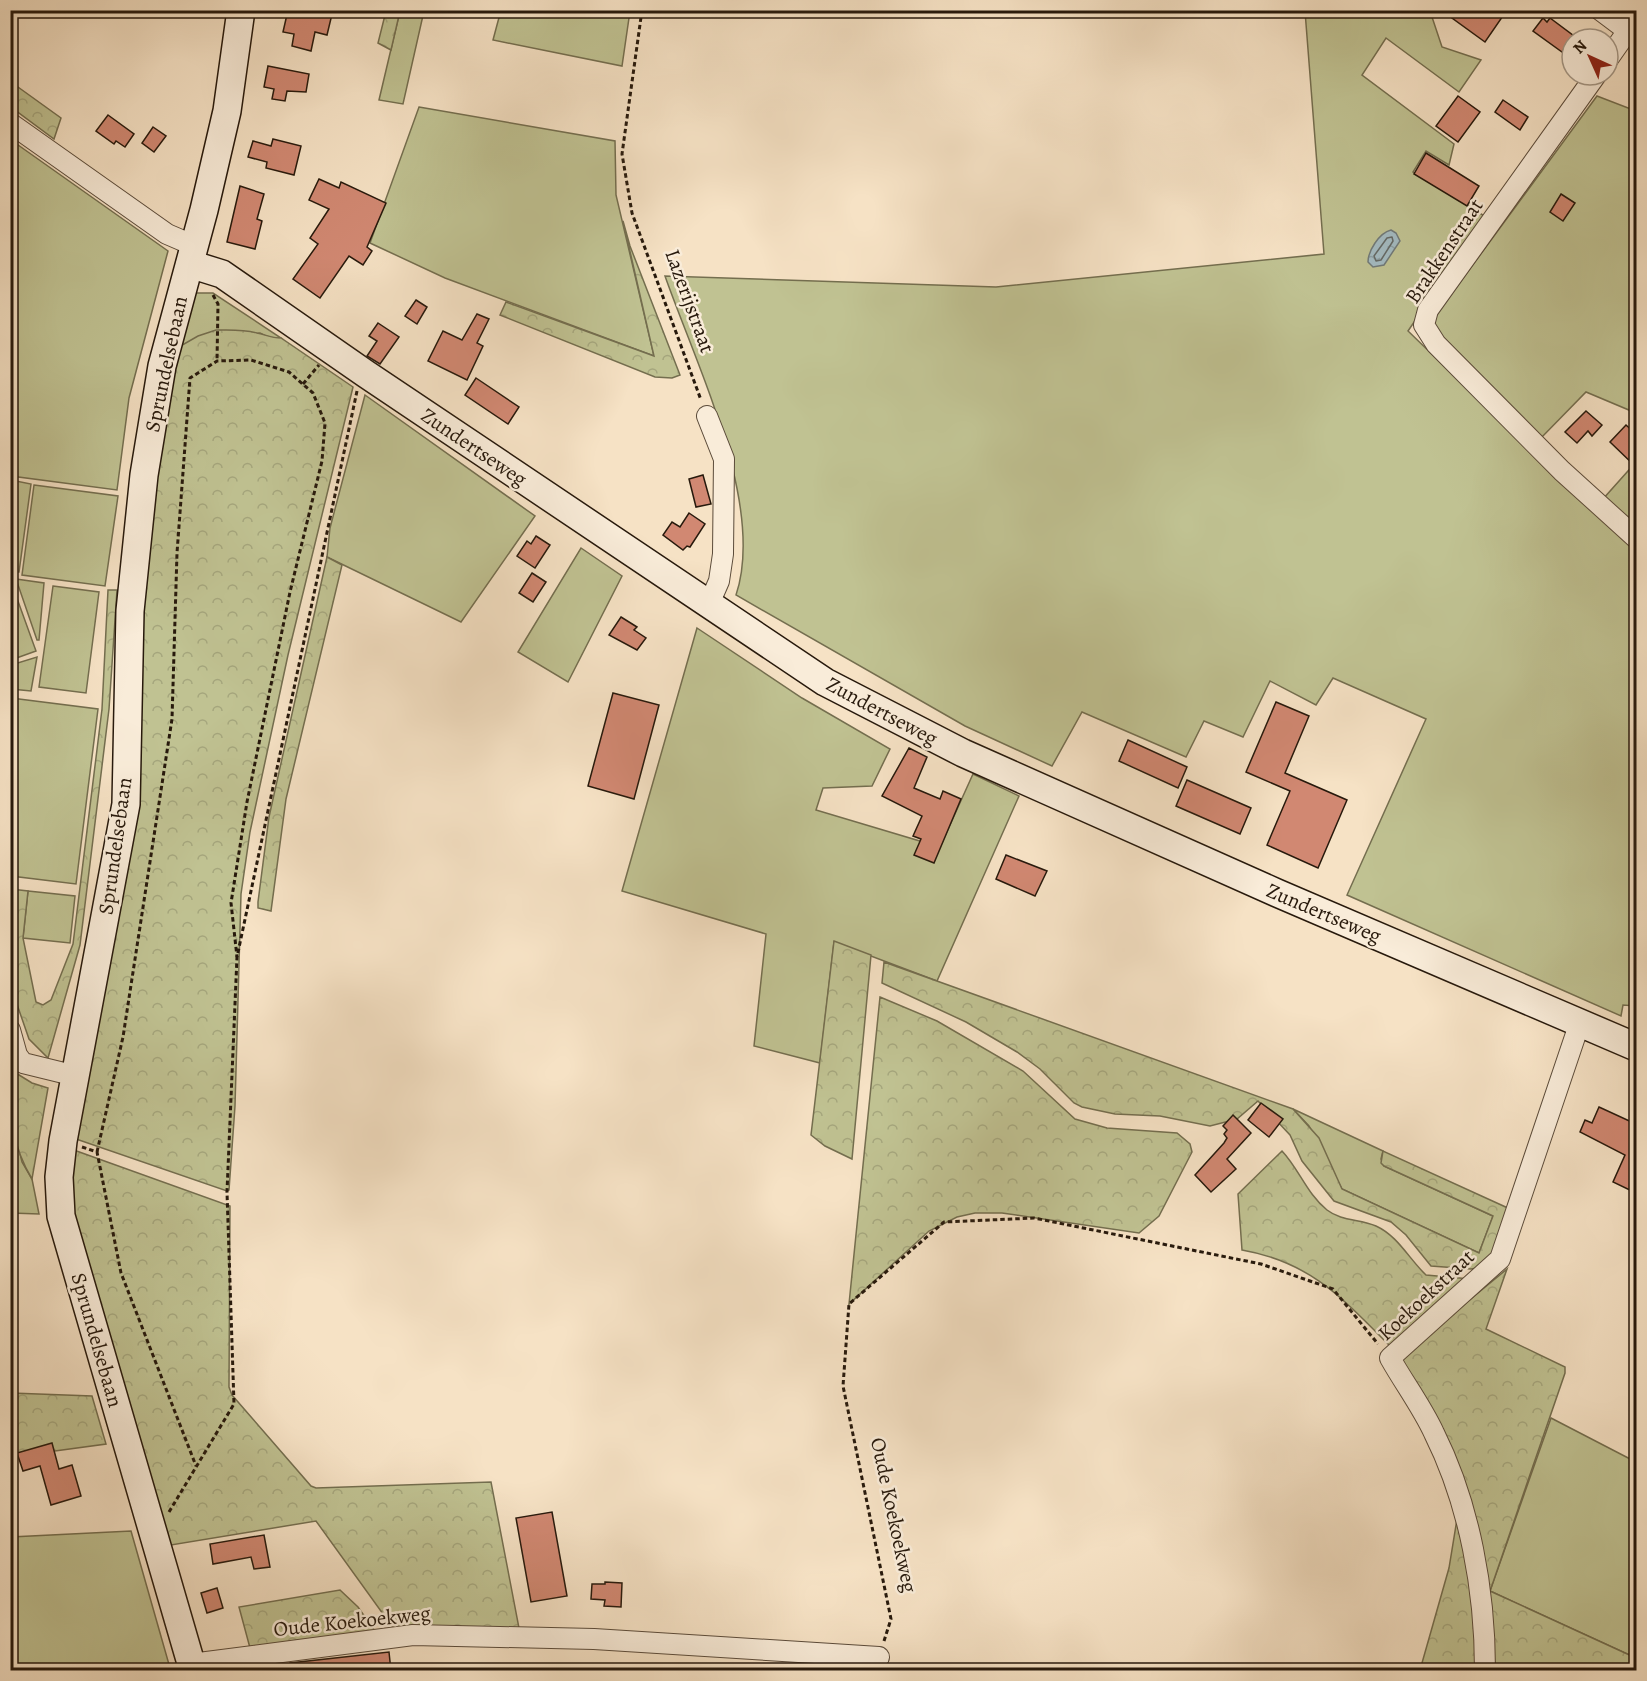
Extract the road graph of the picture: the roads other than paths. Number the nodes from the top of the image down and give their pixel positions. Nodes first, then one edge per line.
1 (241, 10) edge
2 (1600, 10) edge
3 (1632, 25) edge
4 (1620, 42) edge
5 (1587, 87) edge
6 (10, 123) edge
7 (192, 255) junction
8 (707, 416) road end
9 (1636, 538) edge
10 (709, 604) junction
11 (1580, 1022) junction
12 (10, 1030) edge
13 (1636, 1047) edge
14 (76, 1076) junction
15 (879, 1657) road end
16 (192, 1667) edge
17 (1485, 1671) edge

1 - 7 street, Sprundelsebaan
2 - 3 street
3 - 4 street
5 - 9 street, Brakkenstraat
6 - 7 street, Zundertseweg
7 - 10 street, Zundertseweg
7 - 14 street, Sprundelsebaan
8 - 10 street
10 - 11 street, Zundertseweg
11 - 13 street, Zundertseweg
11 - 17 street, Koekoekstraat
12 - 14 street
14 - 16 street, Sprundelsebaan
15 - 16 street, Oude Koekoekweg

